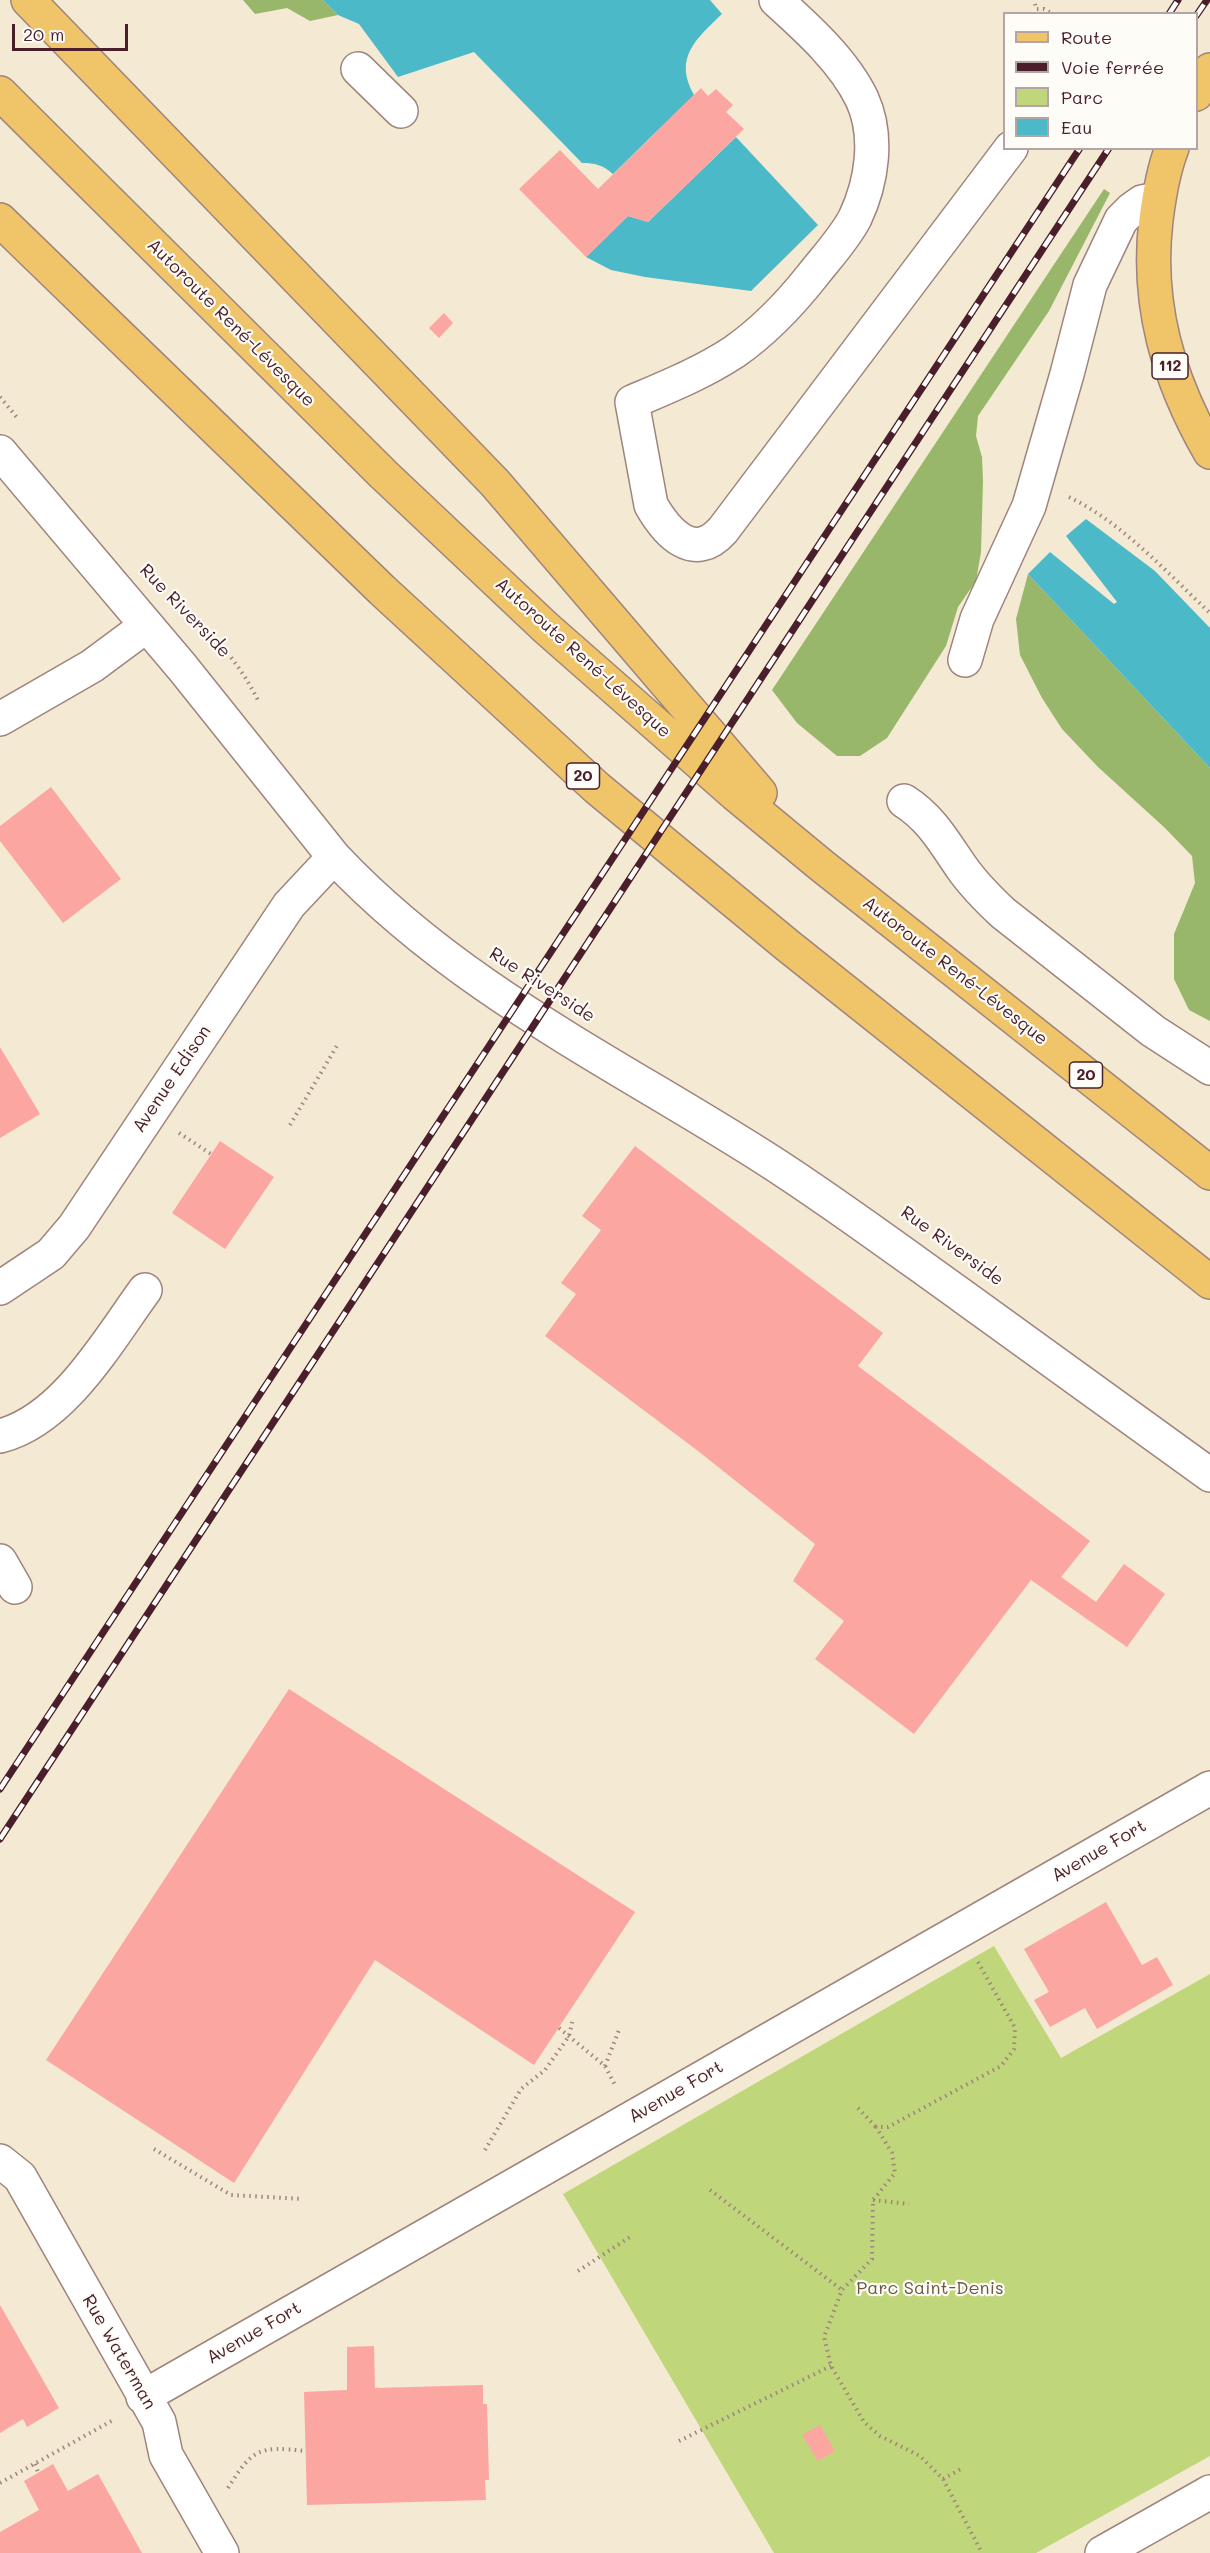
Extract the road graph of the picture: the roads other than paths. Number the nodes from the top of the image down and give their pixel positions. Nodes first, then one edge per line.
1 (28, 0) edge
2 (776, 0) edge
3 (358, 69) dead end
4 (1210, 70) edge
5 (1198, 92) edge
6 (0, 93) edge
7 (401, 111) dead end
8 (1009, 150) edge
9 (1171, 150) edge
10 (1158, 199) junction
11 (0, 220) edge
12 (0, 452) edge
13 (1210, 452) edge
14 (146, 626) junction
15 (965, 660) dead end
16 (0, 719) edge
17 (904, 801) dead end
18 (334, 857) junction
19 (821, 865) junction
20 (1210, 1068) edge
21 (1210, 1173) edge
22 (1210, 1282) edge
23 (0, 1288) edge
24 (145, 1290) dead end
25 (0, 1436) edge
26 (1210, 1476) edge
27 (1210, 1788) edge
28 (0, 2161) edge
29 (132, 2406) junction
30 (1210, 2492) edge
31 (222, 2553) edge
32 (1102, 2553) edge

1 - 19 main road
2 - 8 street
3 - 7 street
4 - 5 main road
6 - 19 main road, Autoroute René-Lévesque / 20
9 - 10 main road, 112
10 - 13 main road, 112
10 - 15 street
11 - 22 main road, 20
12 - 14 street, Rue Riverside
14 - 16 street
14 - 18 street, Rue Riverside
17 - 20 street
18 - 23 street, Avenue Edison
18 - 26 street, Rue Riverside
19 - 21 main road, Autoroute René-Lévesque / 20
24 - 25 street
27 - 29 street, Avenue Fort
28 - 29 street, Rue Waterman
29 - 31 street, Rue Waterman
30 - 32 street

